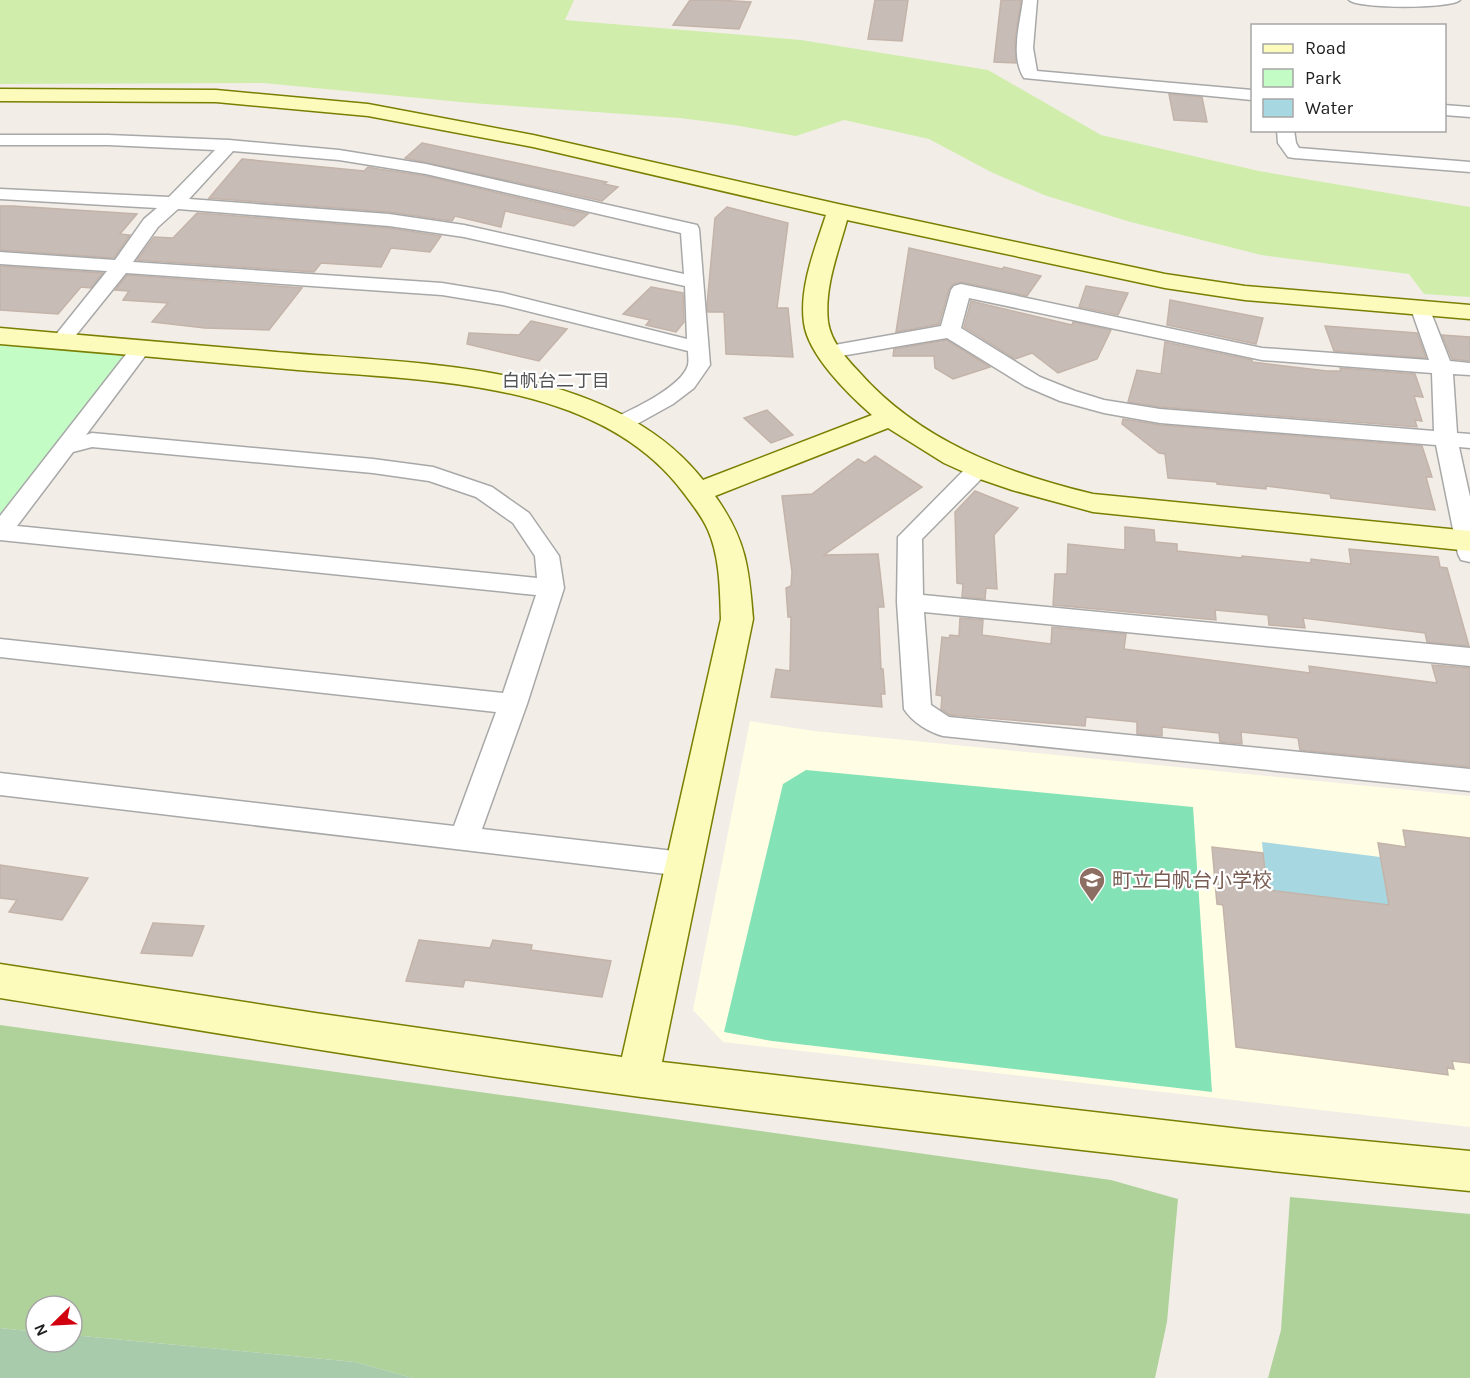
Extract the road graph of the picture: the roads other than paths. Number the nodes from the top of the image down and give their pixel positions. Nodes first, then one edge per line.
1 (1030, 0) edge
2 (1356, 0) edge
3 (1453, 0) edge
4 (0, 95) edge
5 (1251, 95) edge
6 (1446, 110) edge
7 (1470, 112) edge
8 (1285, 132) edge
9 (0, 140) edge
10 (229, 145) junction
11 (1470, 167) edge
12 (0, 194) edge
13 (172, 203) junction
14 (838, 211) junction
15 (0, 258) edge
16 (122, 265) junction
17 (695, 282) junction
18 (1421, 309) junction
19 (1470, 312) edge
20 (950, 331) junction
21 (0, 336) edge
22 (61, 341) junction
23 (696, 347) junction
24 (141, 348) junction
25 (829, 352) junction
26 (1442, 367) junction
27 (1470, 369) edge
28 (890, 418) junction
29 (620, 424) junction
30 (1446, 439) junction
31 (1470, 441) edge
32 (65, 447) junction
33 (978, 469) junction
34 (699, 492) junction
35 (0, 532) edge
36 (1469, 545) edge
37 (551, 588) junction
38 (910, 602) junction
39 (0, 648) edge
40 (1470, 657) edge
41 (513, 704) junction
42 (1470, 780) edge
43 (0, 784) edge
44 (464, 839) junction
45 (683, 864) junction
46 (0, 981) edge
47 (638, 1078) junction
48 (1470, 1171) edge

1 - 5 street
2 - 3 street
4 - 14 street
6 - 7 street
8 - 11 street
9 - 10 street
10 - 13 street
10 - 17 street
12 - 13 street
13 - 16 street
13 - 17 street
14 - 18 street
14 - 25 street
15 - 16 street
16 - 22 street
16 - 23 street
17 - 23 street
18 - 19 street
18 - 26 street
20 - 25 street
20 - 26 street
20 - 30 street
21 - 22 street
22 - 24 street
23 - 29 street
24 - 29 street
24 - 32 street
25 - 28 street
26 - 27 street
26 - 30 street
28 - 33 street
28 - 34 street
29 - 34 street
30 - 31 street
30 - 36 street
32 - 35 street
32 - 37 street
33 - 36 street
33 - 38 street
34 - 45 street
35 - 37 street
37 - 41 street
38 - 40 street
38 - 42 street
39 - 41 street
41 - 44 street
43 - 44 street
44 - 45 street
45 - 47 street
46 - 47 street
47 - 48 street

